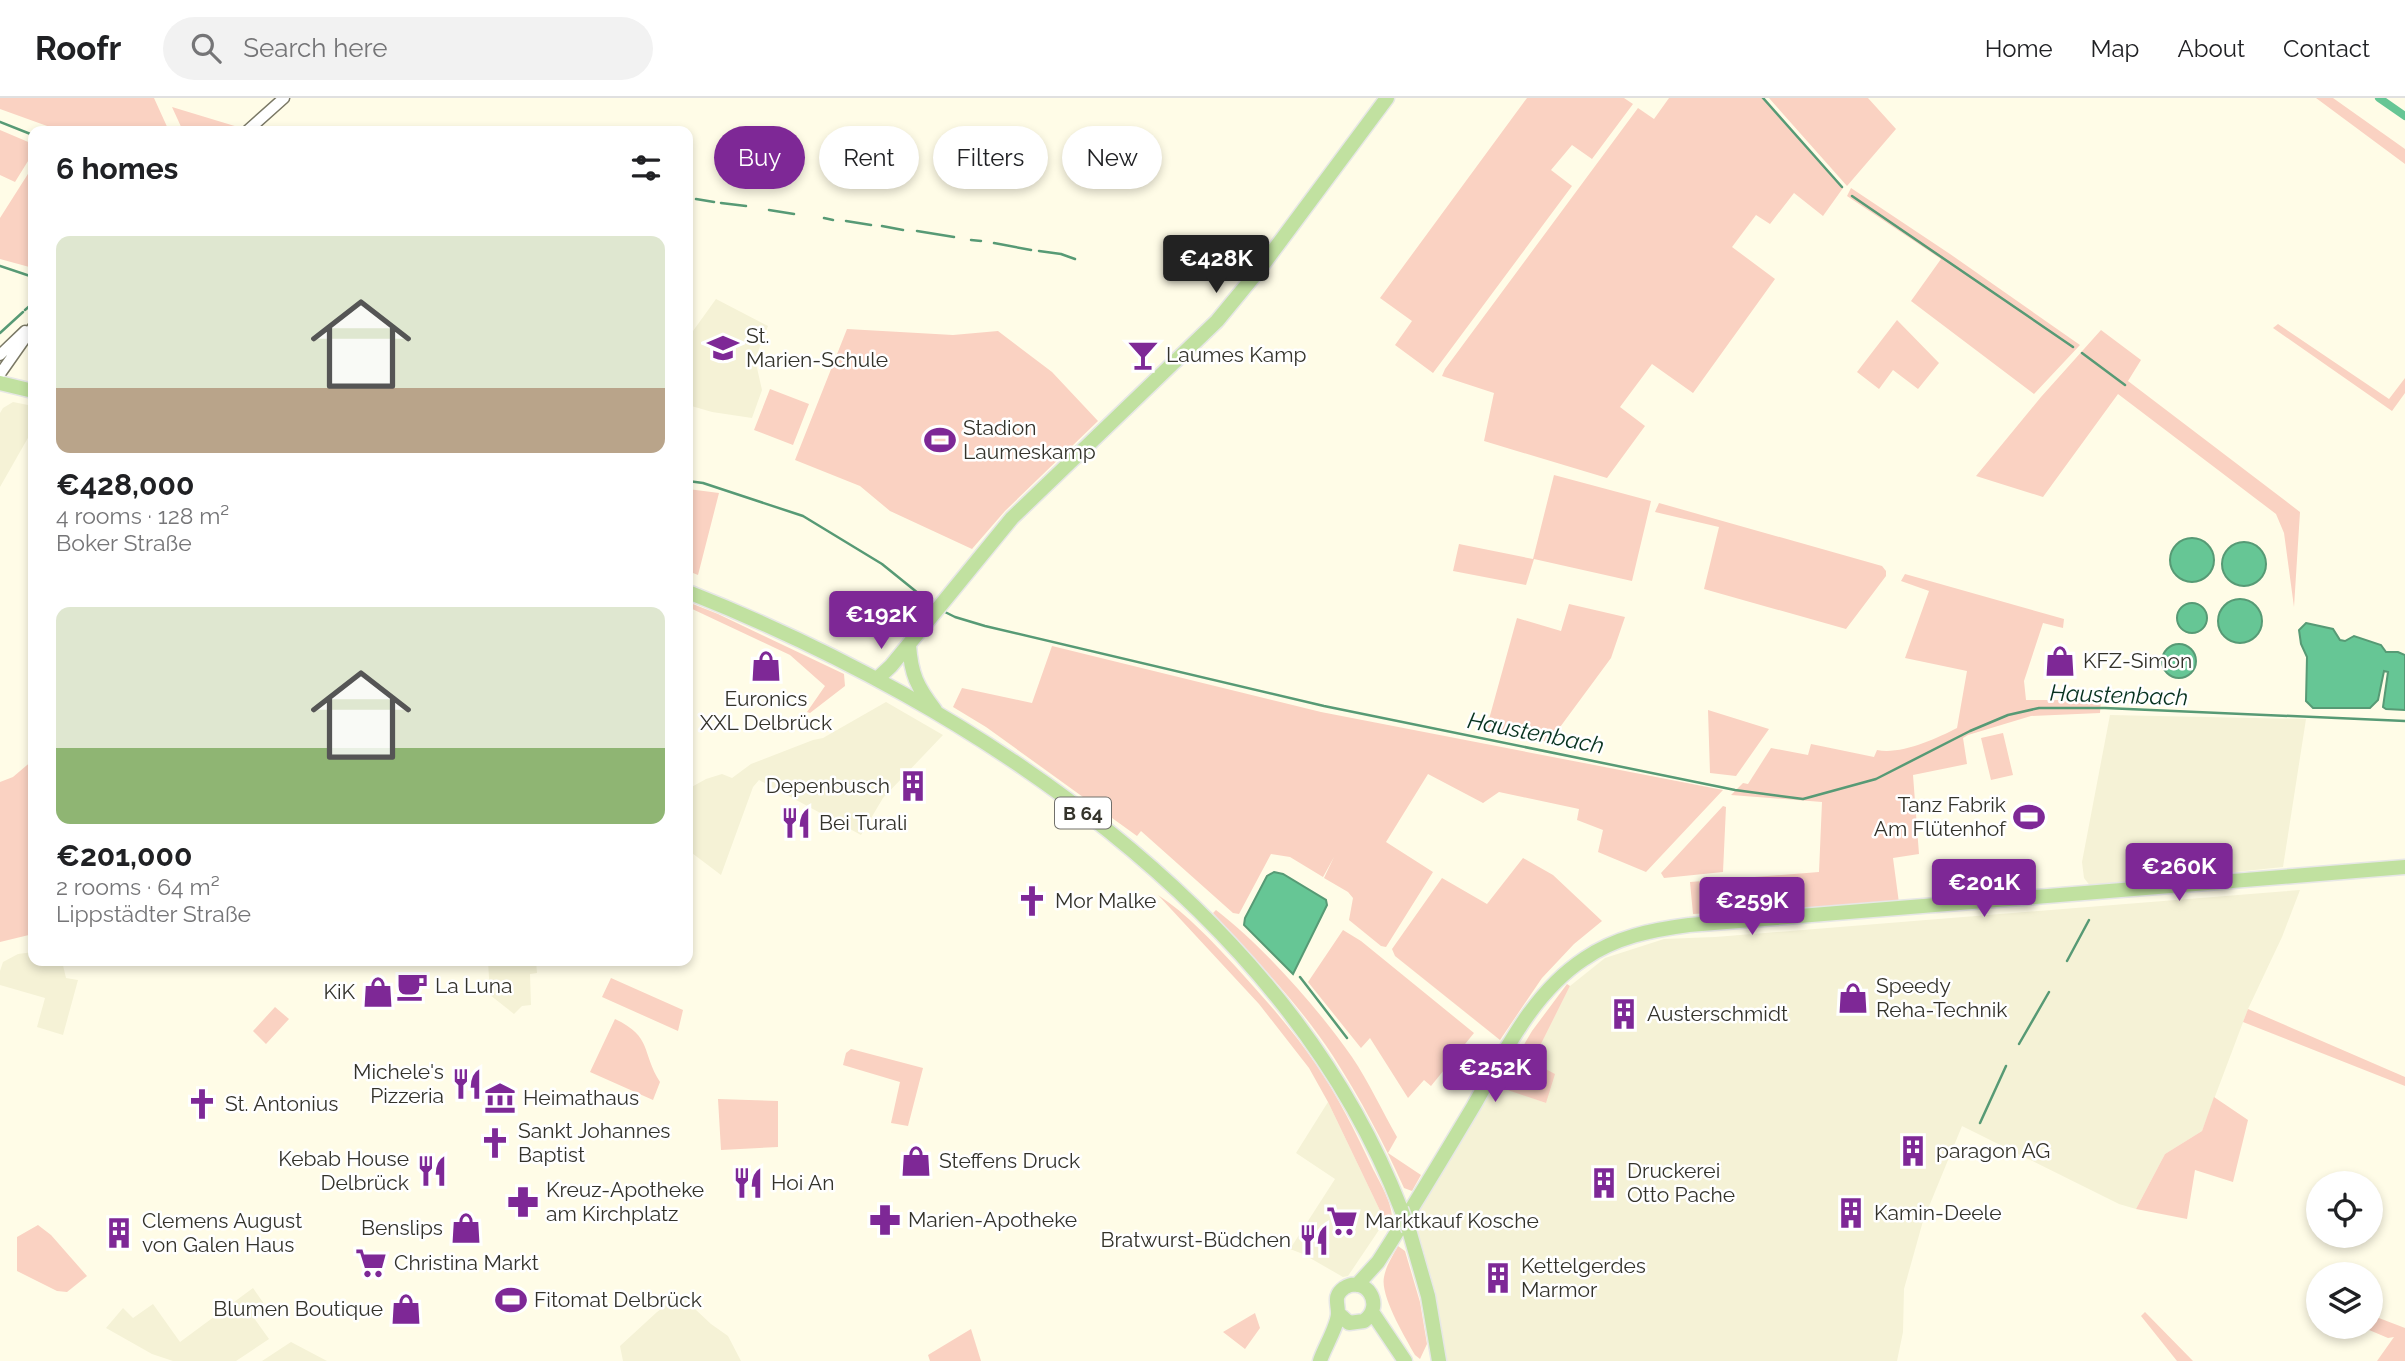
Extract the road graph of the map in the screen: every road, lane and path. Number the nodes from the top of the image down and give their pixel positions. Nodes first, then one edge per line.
1 (284, 98) edge
2 (1387, 98) edge
3 (253, 126) edge
4 (28, 330) edge
5 (28, 333) edge
6 (0, 355) edge
7 (0, 374) edge
8 (6, 384) edge
9 (28, 390) edge
10 (0, 396) edge
11 (693, 594) edge
12 (909, 645) junction
13 (877, 679) junction
14 (937, 714) junction
15 (2405, 867) edge
16 (1363, 1288) junction
17 (1356, 1317) junction
18 (1320, 1361) edge
19 (1403, 1361) edge
20 (1439, 1361) edge

1 - 3 street
2 - 12 main road
4 - 6 street
5 - 7 street
8 - 9 main road
8 - 10 main road
11 - 13 main road, B 64
12 - 13 main road
12 - 14 main road
13 - 14 main road, B 64
14 - 20 main road, B 64, bridge
15 - 16 main road
16 - 17 main road
16 - 17 main road
17 - 18 main road
17 - 19 main road

